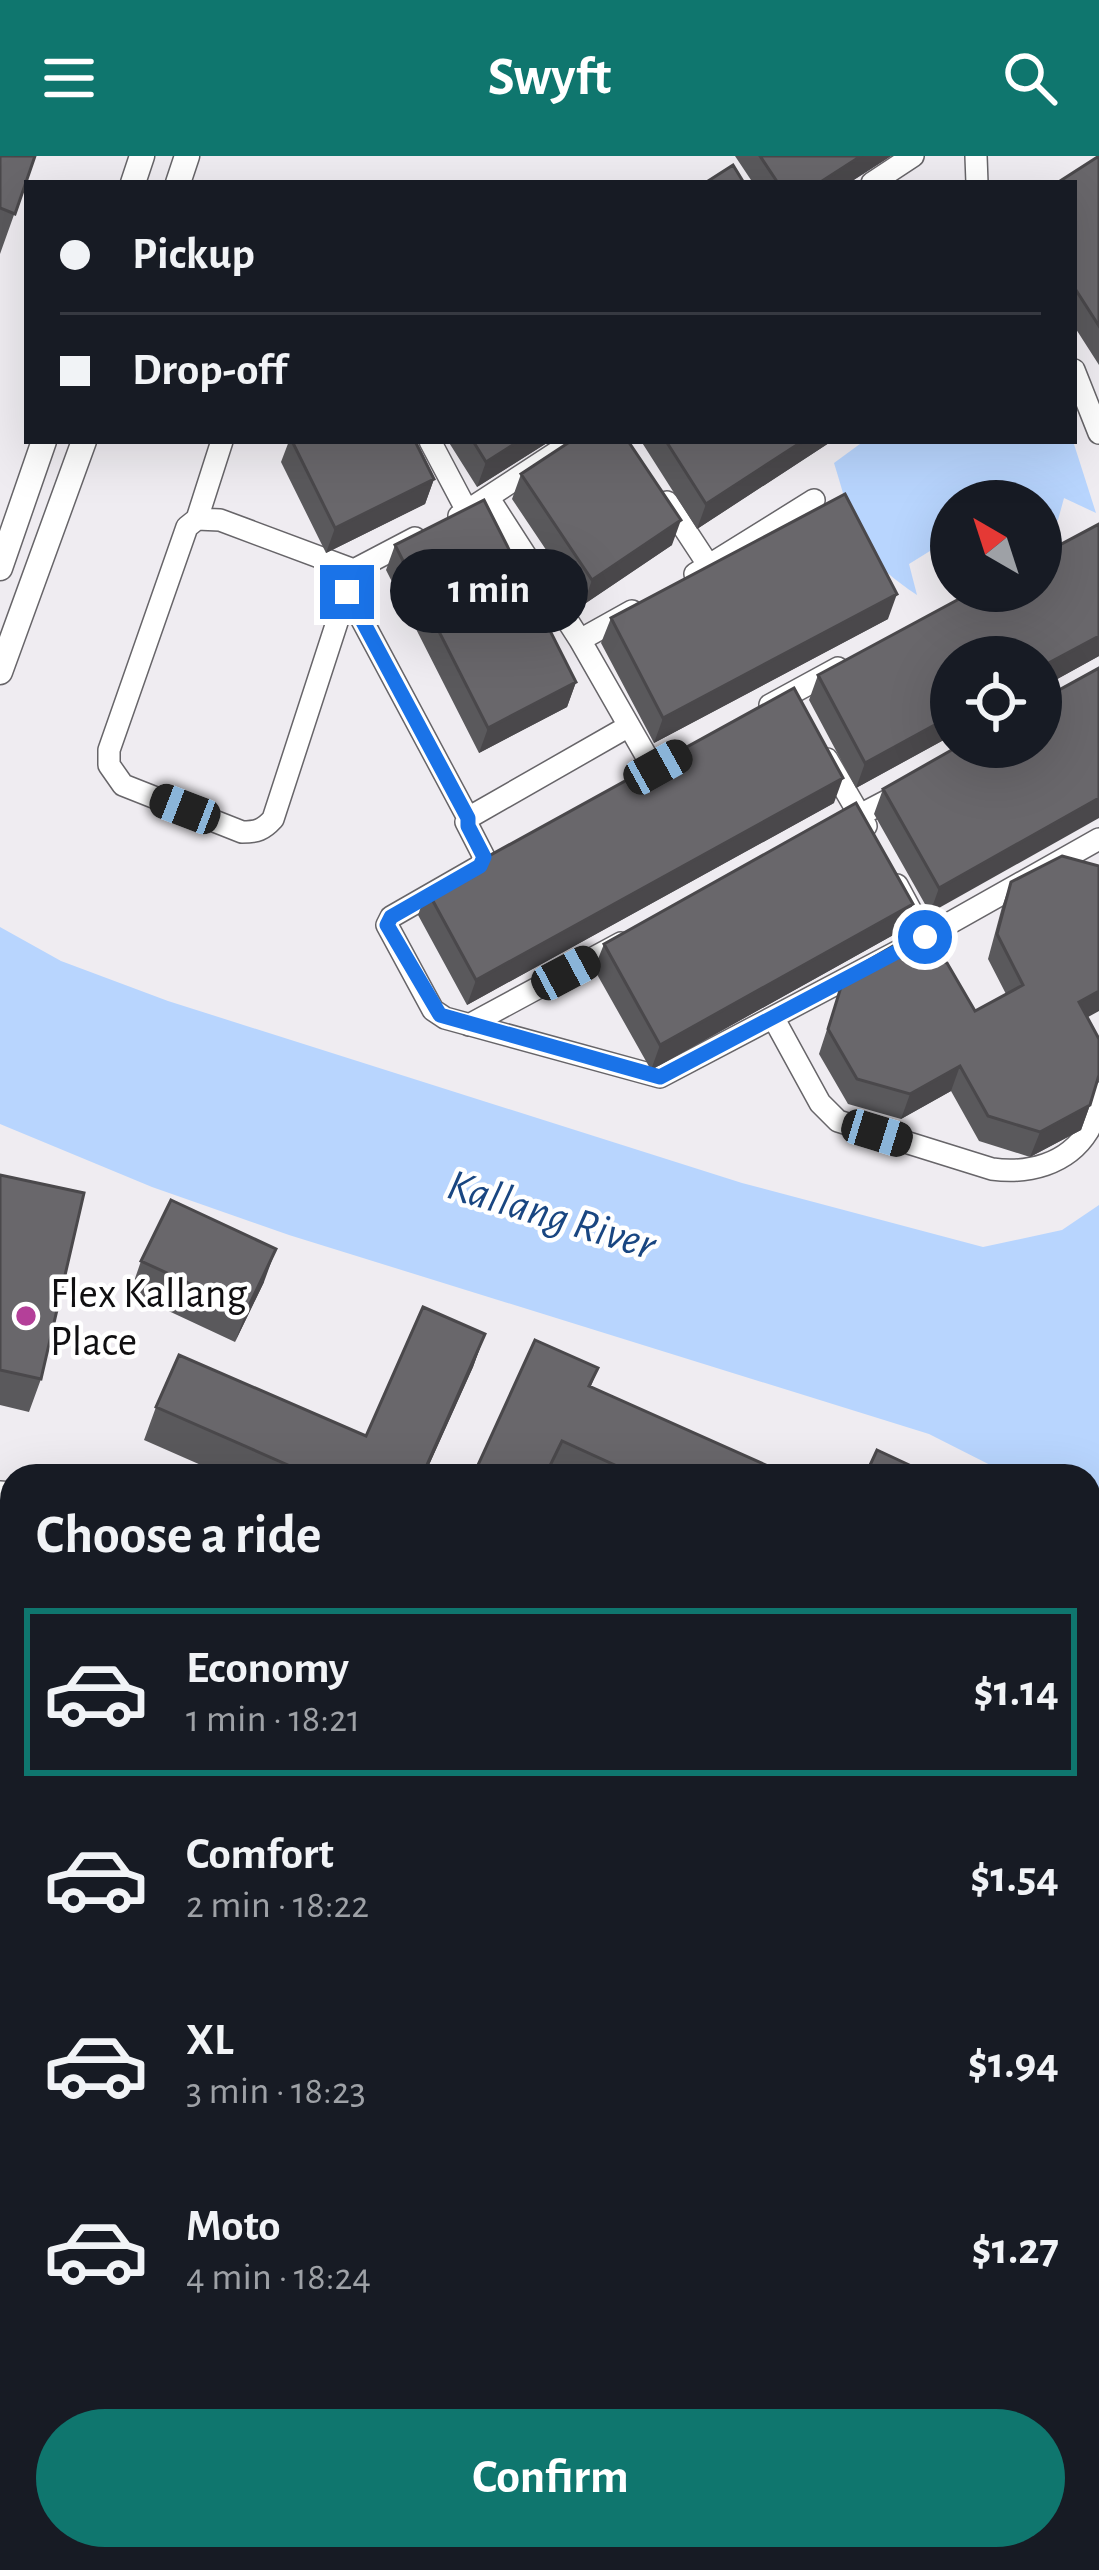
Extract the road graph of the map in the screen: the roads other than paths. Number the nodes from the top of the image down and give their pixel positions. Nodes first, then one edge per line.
1 (913, 156) edge
2 (877, 180) edge
3 (1077, 378) edge
4 (1099, 433) edge
5 (43, 444) edge
6 (83, 444) edge
7 (221, 444) edge
8 (432, 444) edge
9 (569, 444) edge
10 (652, 480) edge
11 (488, 497) junction
12 (814, 500) dead end
13 (467, 512) junction
14 (197, 519) junction
15 (709, 566) junction
16 (0, 568) edge
17 (354, 570) junction
18 (347, 592) junction
19 (580, 640) junction
20 (865, 654) edge
21 (0, 672) edge
22 (789, 694) junction
23 (801, 715) edge
24 (752, 716) edge
25 (629, 726) junction
26 (813, 735) edge
27 (695, 747) edge
28 (915, 786) edge
29 (860, 815) junction
30 (468, 818) junction
31 (818, 838) edge
32 (1099, 839) edge
33 (650, 928) edge
34 (925, 937) junction
35 (774, 1018) junction
36 (469, 1025) junction
37 (1099, 1093) edge

1 - 2 street
3 - 4 street
5 - 16 main road
6 - 21 main road
7 - 14 street
8 - 13 street
9 - 11 street
10 - 15 street
11 - 13 street
11 - 19 street
12 - 15 street
13 - 17 street
14 - 17 street
14 - 18 street
15 - 19 street
17 - 18 street
18 - 30 street
19 - 25 street
20 - 22 street
22 - 23 street
22 - 24 street
25 - 27 street
25 - 30 street
26 - 29 street
28 - 29 street
29 - 31 street
29 - 34 street
30 - 36 street
32 - 34 street
33 - 36 street
34 - 35 street
35 - 36 street
35 - 37 street

